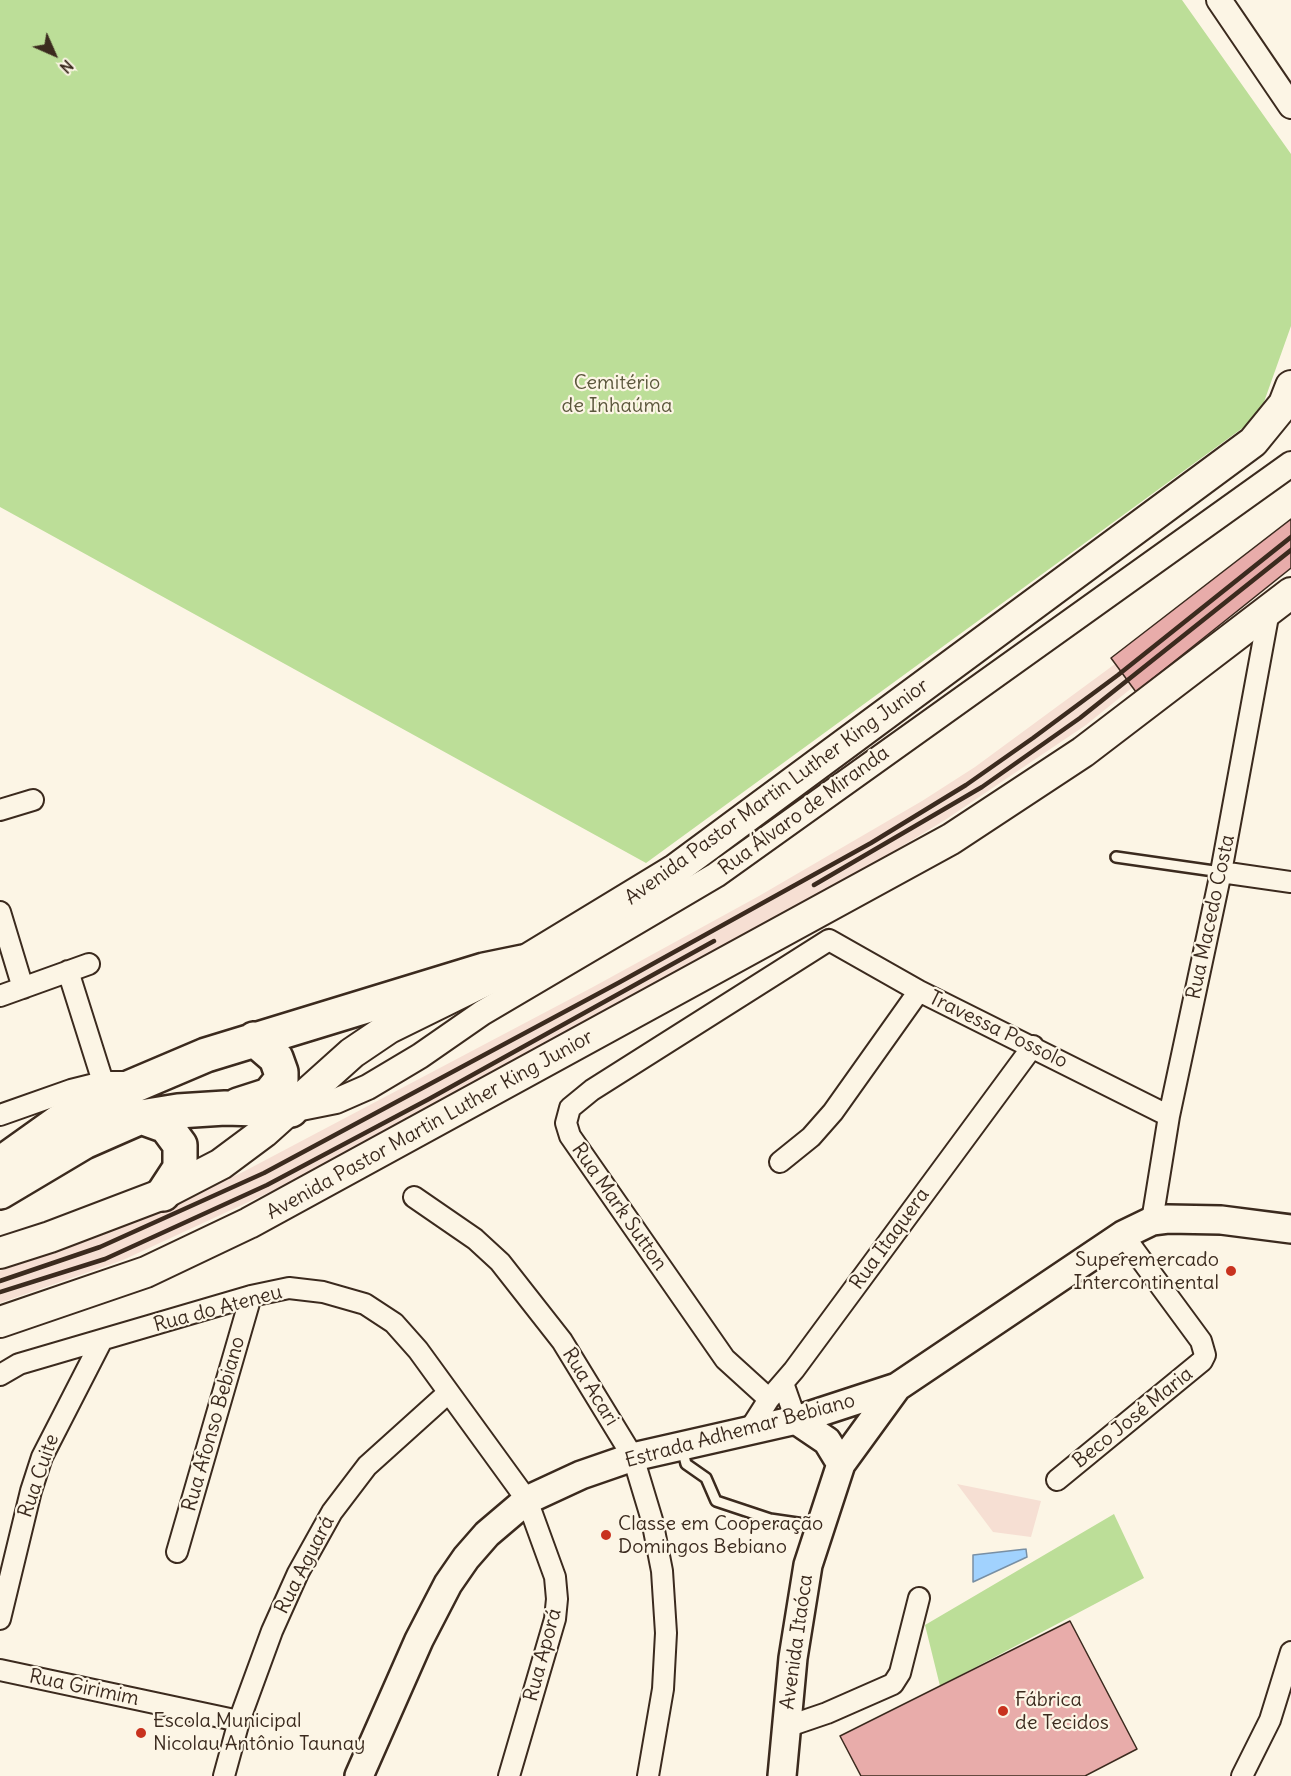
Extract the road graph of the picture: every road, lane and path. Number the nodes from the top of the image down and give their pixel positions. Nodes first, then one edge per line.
1 (1219, 0) edge
2 (1291, 106) edge
3 (1291, 386) edge
4 (1291, 464) edge
5 (1280, 602) edge
6 (33, 800) dead end
7 (0, 810) edge
8 (1116, 857) dead end
9 (1221, 872) junction
10 (1291, 882) edge
11 (0, 912) edge
12 (829, 940) joint
13 (523, 962) junction
14 (89, 964) dead end
15 (68, 971) junction
16 (23, 988) junction
17 (919, 991) junction
18 (0, 996) edge
19 (254, 1039) junction
20 (1033, 1046) junction
21 (103, 1082) junction
22 (136, 1083) junction
23 (225, 1108) junction
24 (291, 1110) junction
25 (0, 1115) edge
26 (1169, 1116) junction
27 (141, 1117) junction
28 (59, 1122) junction
29 (0, 1144) edge
30 (780, 1162) dead end
31 (0, 1185) edge
32 (163, 1194) junction
33 (414, 1197) dead end
34 (1152, 1221) junction
35 (1291, 1229) edge
36 (1123, 1235) junction
37 (0, 1253) edge
38 (251, 1296) junction
39 (0, 1322) edge
40 (101, 1342) junction
41 (0, 1375) edge
42 (783, 1383) junction
43 (897, 1387) junction
44 (448, 1393) junction
45 (769, 1399) junction
46 (796, 1420) junction
47 (748, 1432) junction
48 (681, 1446) junction
49 (633, 1456) junction
50 (841, 1464) junction
51 (1057, 1480) dead end
52 (527, 1500) junction
53 (821, 1527) junction
54 (177, 1552) dead end
55 (919, 1598) dead end
56 (0, 1619) edge
57 (1291, 1652) edge
58 (0, 1670) edge
59 (1291, 1706) edge
60 (1270, 1720) junction
61 (239, 1721) junction
62 (786, 1727) junction
63 (381, 1728) junction
64 (224, 1776) edge
65 (359, 1776) edge
66 (382, 1776) edge
67 (509, 1776) edge
68 (648, 1776) edge
69 (782, 1776) edge
70 (1242, 1776) edge

1 - 2 street
3 - 13 main road, Avenida Pastor Martin Luther King Junior
4 - 24 street, Rua Álvaro de Miranda
5 - 9 street, Rua Macedo Costa
5 - 39 main road, Avenida Pastor Martin Luther King Junior
6 - 7 street
8 - 9 lane
9 - 10 street
9 - 26 street, Rua Macedo Costa
11 - 16 street
12 - 17 street, Travessa Possolo
12 - 45 street, Rua Mark Sutton
13 - 19 highway
13 - 24 main road, Avenida Pastor Martin Luther King Junior
14 - 15 street
15 - 16 street
15 - 21 street
16 - 18 street
17 - 20 street, Travessa Possolo
17 - 30 street
19 - 22 highway
19 - 23 highway
20 - 26 street, Travessa Possolo
20 - 42 street, Rua Itaquera
21 - 22 street
21 - 25 street
22 - 28 highway
23 - 24 highway
23 - 27 highway
24 - 32 main road, Avenida Pastor Martin Luther King Junior
26 - 34 street, Rua Macedo Costa
27 - 31 highway
27 - 32 highway
28 - 29 highway
28 - 31 highway
32 - 37 main road, Avenida Pastor Martin Luther King Junior
33 - 49 street, Rua Acari
34 - 35 main road, Estrada Adhemar Bebiano
34 - 36 main road, Estrada Adhemar Bebiano
36 - 43 main road, Estrada Adhemar Bebiano
36 - 51 street, Beco José Maria
38 - 40 street, Rua do Ateneu
38 - 44 street, Rua do Ateneu
38 - 54 street, Rua Afonso Bebiano
40 - 41 street, Rua do Ateneu
40 - 56 street, Rua Cuite
42 - 45 street, Rua Itaquera
42 - 46 street
43 - 46 main road, Estrada Adhemar Bebiano
43 - 50 main road, Avenida Itaóca
44 - 52 street, Rua do Ateneu
44 - 61 street, Rua Aguará
45 - 47 street, Rua Itaquera
46 - 47 main road, Estrada Adhemar Bebiano
46 - 50 main road
47 - 48 main road, Estrada Adhemar Bebiano
48 - 49 main road, Estrada Adhemar Bebiano
48 - 53 lane
49 - 52 main road, Estrada Adhemar Bebiano
49 - 68 street, Rua Acari
50 - 53 main road, Avenida Itaóca
52 - 63 main road, Estrada Adhemar Bebiano
52 - 67 street, Rua Aporá
53 - 62 main road, Avenida Itaóca
55 - 62 street
57 - 60 street
58 - 61 street, Rua Girimim
59 - 60 street
60 - 70 street
61 - 64 street, Rua Aguará
62 - 69 main road, Avenida Itaóca
63 - 65 main road, Estrada Adhemar Bebiano
63 - 66 main road, Estrada Adhemar Bebiano

